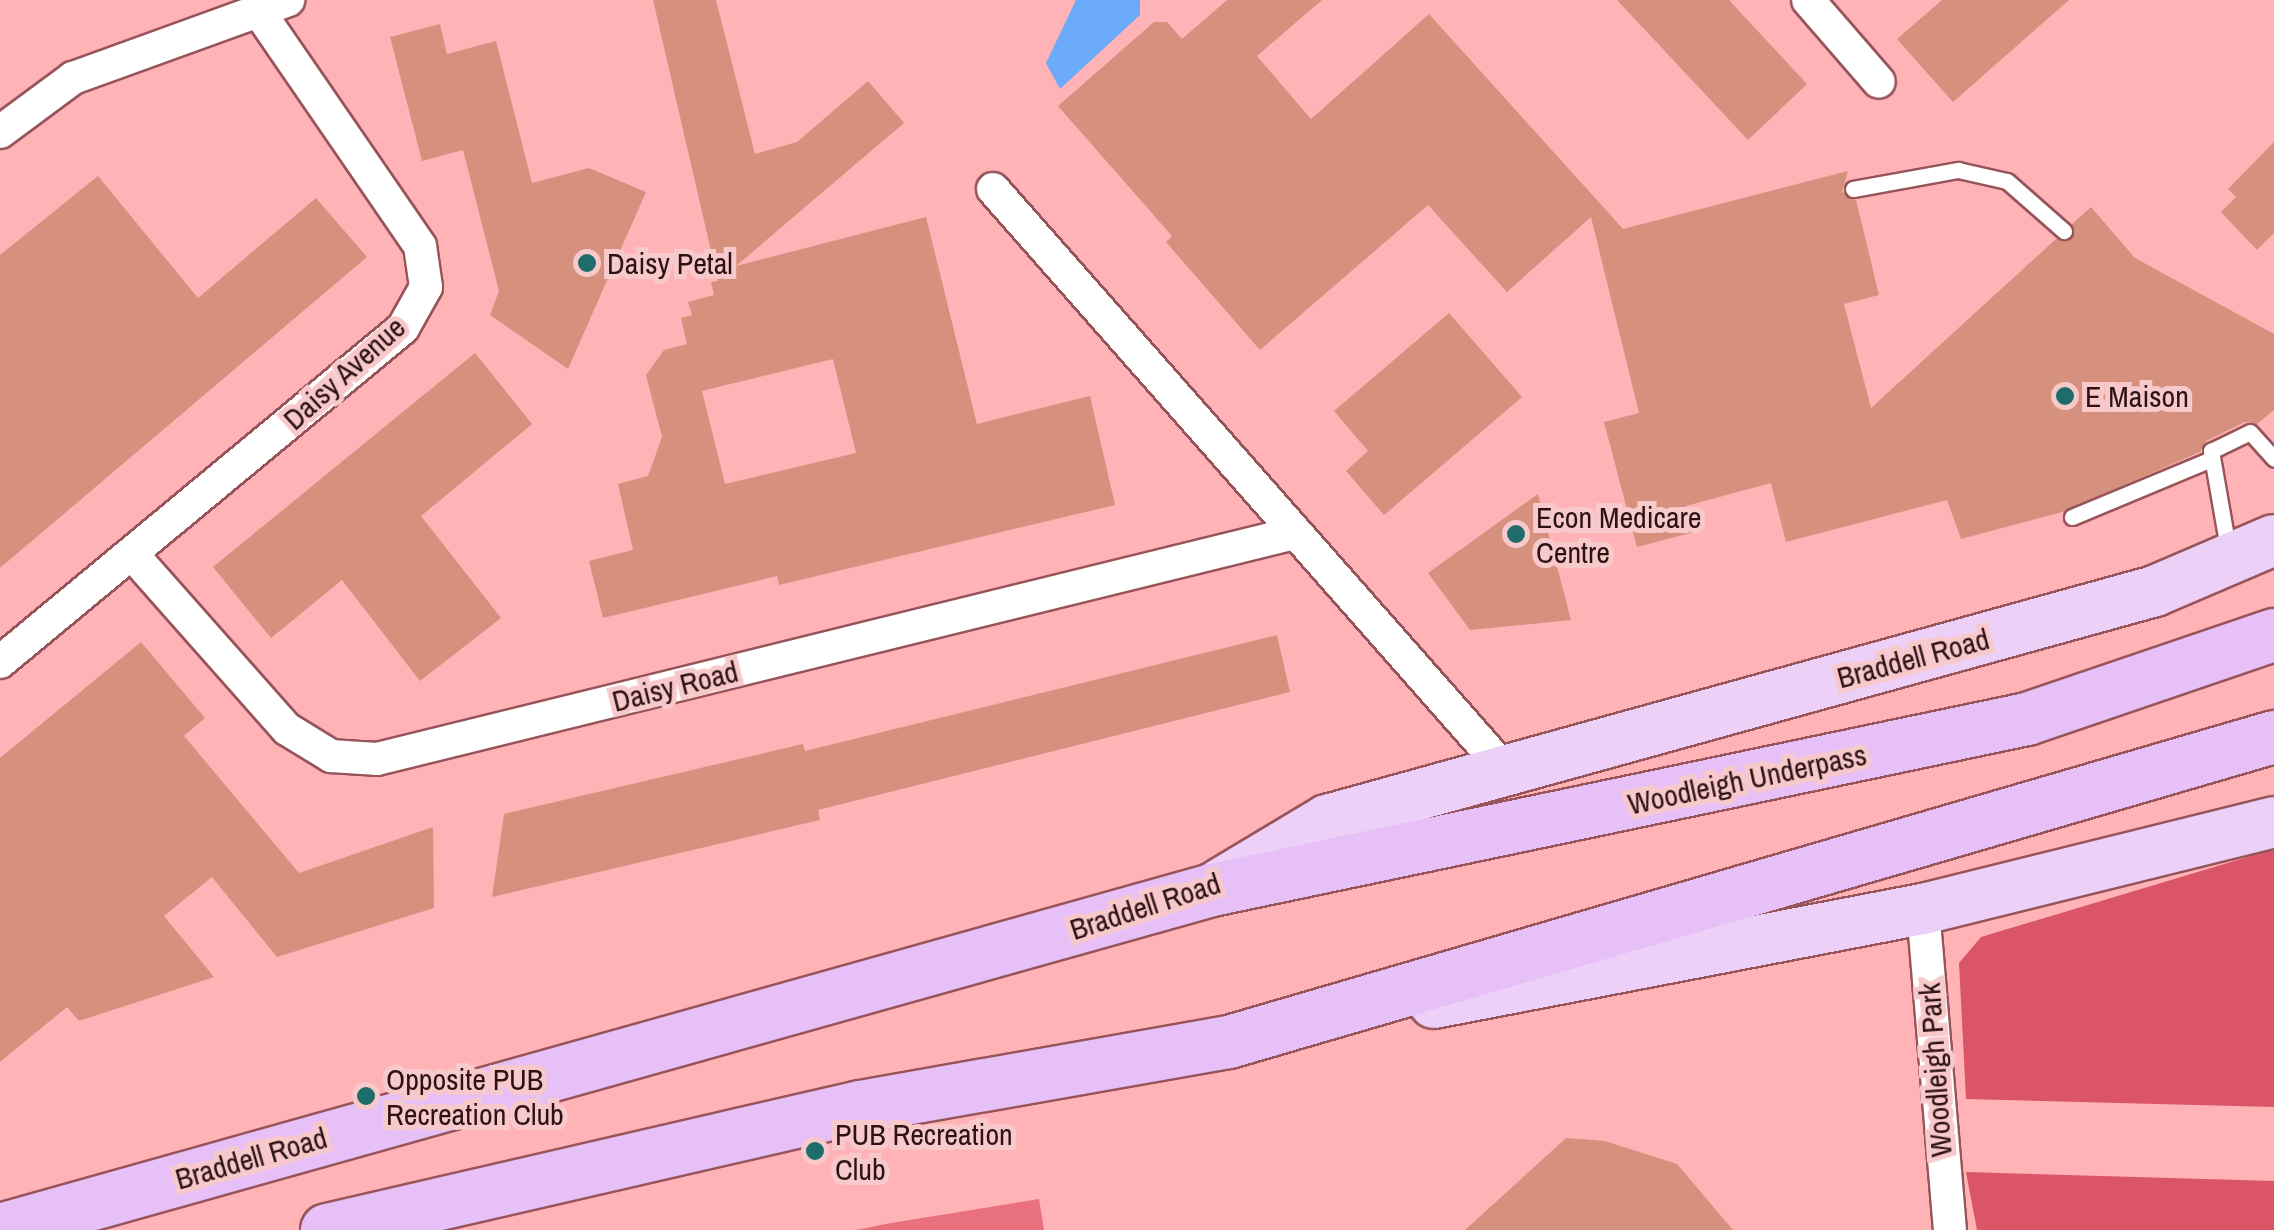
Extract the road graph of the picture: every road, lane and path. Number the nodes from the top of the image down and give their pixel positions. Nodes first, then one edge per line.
1 (1810, 1) edge
2 (272, 5) edge
3 (1879, 82) dead end
4 (0, 132) edge
5 (993, 189) dead end
6 (1853, 189) dead end
7 (2064, 231) dead end
8 (2274, 458) edge
9 (2209, 460) junction
10 (2072, 517) dead end
11 (1294, 534) junction
12 (2252, 549) edge
13 (132, 554) junction
14 (2274, 635) edge
15 (0, 662) edge
16 (2274, 738) edge
17 (1506, 771) junction
18 (2274, 822) edge
19 (1212, 890) junction
20 (1923, 910) junction
21 (1229, 1042) junction
22 (0, 1230) edge
23 (327, 1230) edge
24 (1950, 1230) edge

1 - 3 street
2 - 4 street
2 - 13 street, Daisy Avenue
5 - 11 street
6 - 7 lane
8 - 9 lane
9 - 10 lane
9 - 12 lane
11 - 13 street, Daisy Road
11 - 17 street
12 - 17 main road, Braddell Road
13 - 15 street, Daisy Avenue
14 - 19 highway, Woodleigh Underpass
16 - 21 highway
17 - 19 main road, Braddell Road
18 - 20 main road
19 - 22 highway, Braddell Road
20 - 21 main road
20 - 24 street, Woodleigh Park
21 - 23 highway

